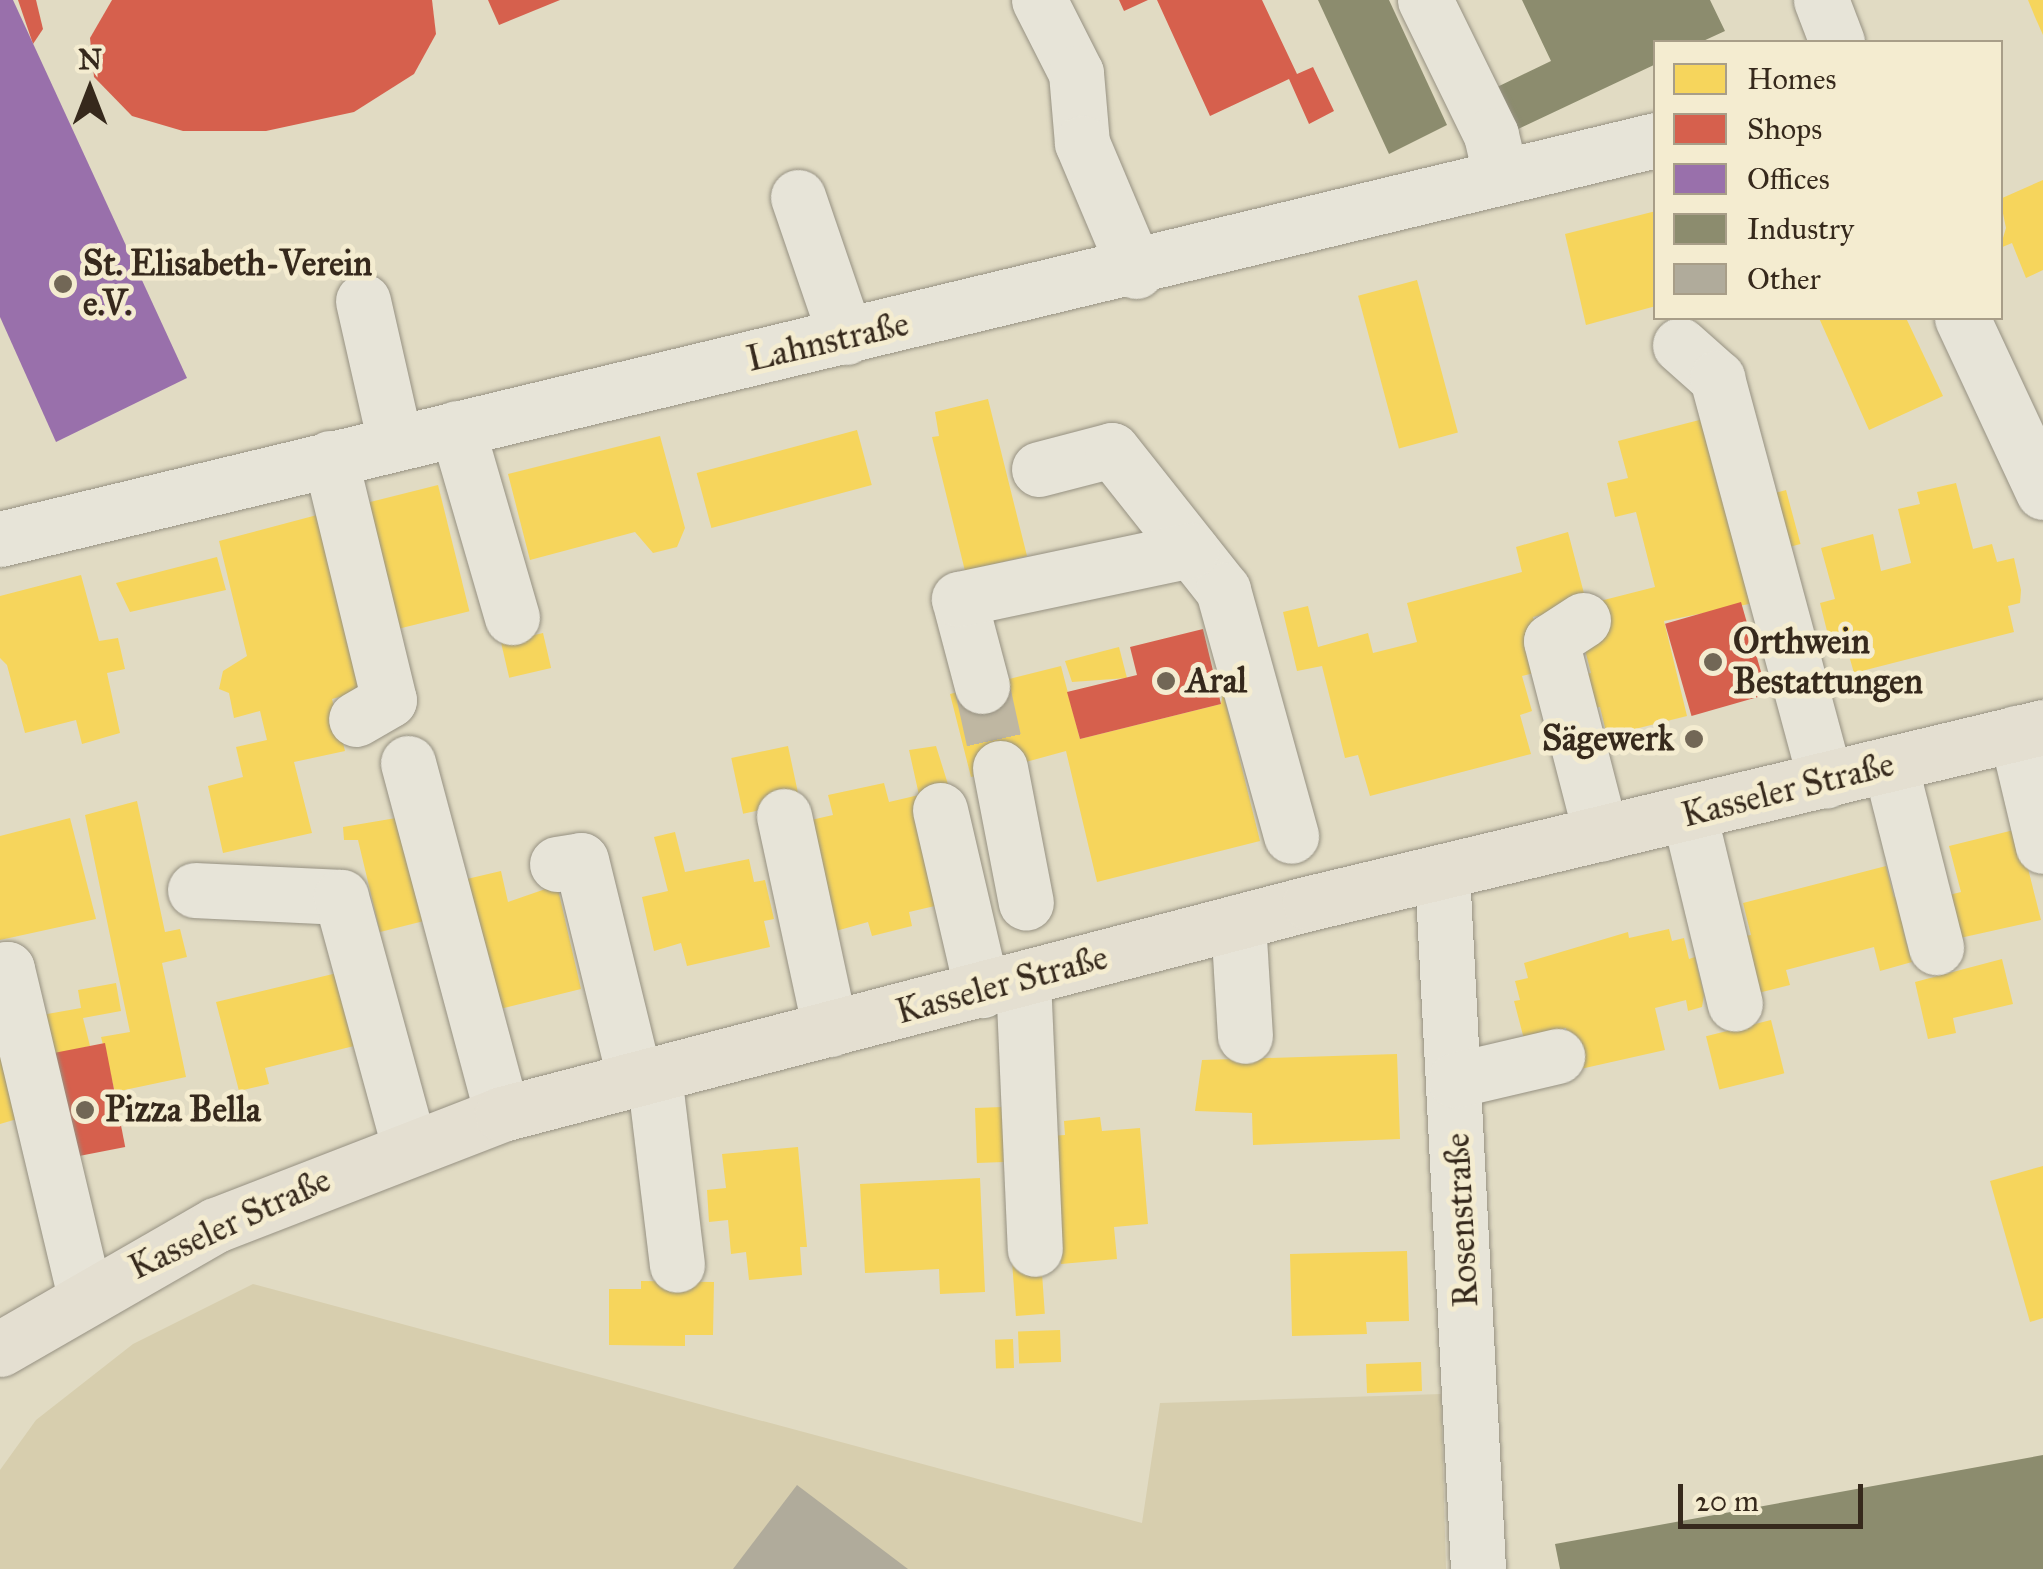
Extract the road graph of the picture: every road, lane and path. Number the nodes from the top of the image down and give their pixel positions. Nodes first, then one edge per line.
1 (1039, 0) edge
2 (1425, 0) edge
3 (1821, 0) edge
4 (1837, 40) edge
5 (1653, 141) edge
6 (1502, 177) junction
7 (798, 197) dead end
8 (1136, 270) junction
9 (363, 301) dead end
10 (1963, 320) edge
11 (846, 337) junction
12 (1680, 346) dead end
13 (457, 428) junction
14 (396, 442) junction
15 (330, 458) junction
16 (1040, 469) dead end
17 (2043, 492) edge
18 (0, 539) edge
19 (1192, 550) junction
20 (512, 618) dead end
21 (1583, 620) dead end
22 (982, 686) tunnel mouth
23 (356, 719) dead end
24 (2030, 730) edge
25 (408, 763) dead end
26 (1890, 765) junction
27 (1000, 768) tunnel mouth
28 (1826, 781) junction
29 (940, 810) dead end
30 (1688, 814) junction
31 (772, 821) dead end
32 (1601, 834) junction
33 (1291, 836) dead end
34 (2043, 846) edge
35 (556, 864) dead end
36 (1442, 872) junction
37 (194, 890) dead end
38 (1026, 903) dead end
39 (1238, 922) junction
40 (1936, 947) dead end
41 (0, 970) edge
42 (1003, 984) junction
43 (1735, 1004) dead end
44 (819, 1032) junction
45 (1246, 1036) dead end
46 (1557, 1056) dead end
47 (644, 1078) junction
48 (1455, 1080) junction
49 (502, 1114) junction
50 (409, 1146) junction
51 (1035, 1249) dead end
52 (678, 1265) dead end
53 (85, 1296) junction
54 (0, 1349) edge
55 (1478, 1569) edge

1 - 8 street
2 - 6 street
3 - 4 street
5 - 6 street, Lahnstraße
6 - 8 street, Lahnstraße
7 - 11 street
8 - 11 street, Lahnstraße
9 - 14 street
10 - 17 street
11 - 13 street, Lahnstraße
12 - 28 street
13 - 14 street, Lahnstraße
13 - 20 street
14 - 15 street, Lahnstraße
15 - 18 street, Lahnstraße
15 - 23 street
16 - 19 street
19 - 22 street
19 - 33 street
21 - 32 street
24 - 26 main road, Kasseler Straße
24 - 34 street
25 - 49 street
26 - 28 main road, Kasseler Straße
26 - 40 street
27 - 38 street
28 - 30 main road, Kasseler Straße
29 - 42 street
30 - 32 main road, Kasseler Straße
30 - 43 street
31 - 44 street
32 - 36 main road, Kasseler Straße
35 - 47 street
36 - 39 main road, Kasseler Straße
36 - 48 street, Rosenstraße
37 - 50 street
39 - 42 main road, Kasseler Straße
39 - 45 street
41 - 53 street
42 - 44 main road, Kasseler Straße
42 - 51 street
44 - 47 main road, Kasseler Straße
46 - 48 street
47 - 49 main road, Kasseler Straße
47 - 52 street
48 - 55 street, Rosenstraße
49 - 50 main road, Kasseler Straße
50 - 53 main road, Kasseler Straße
53 - 54 main road, Kasseler Straße

